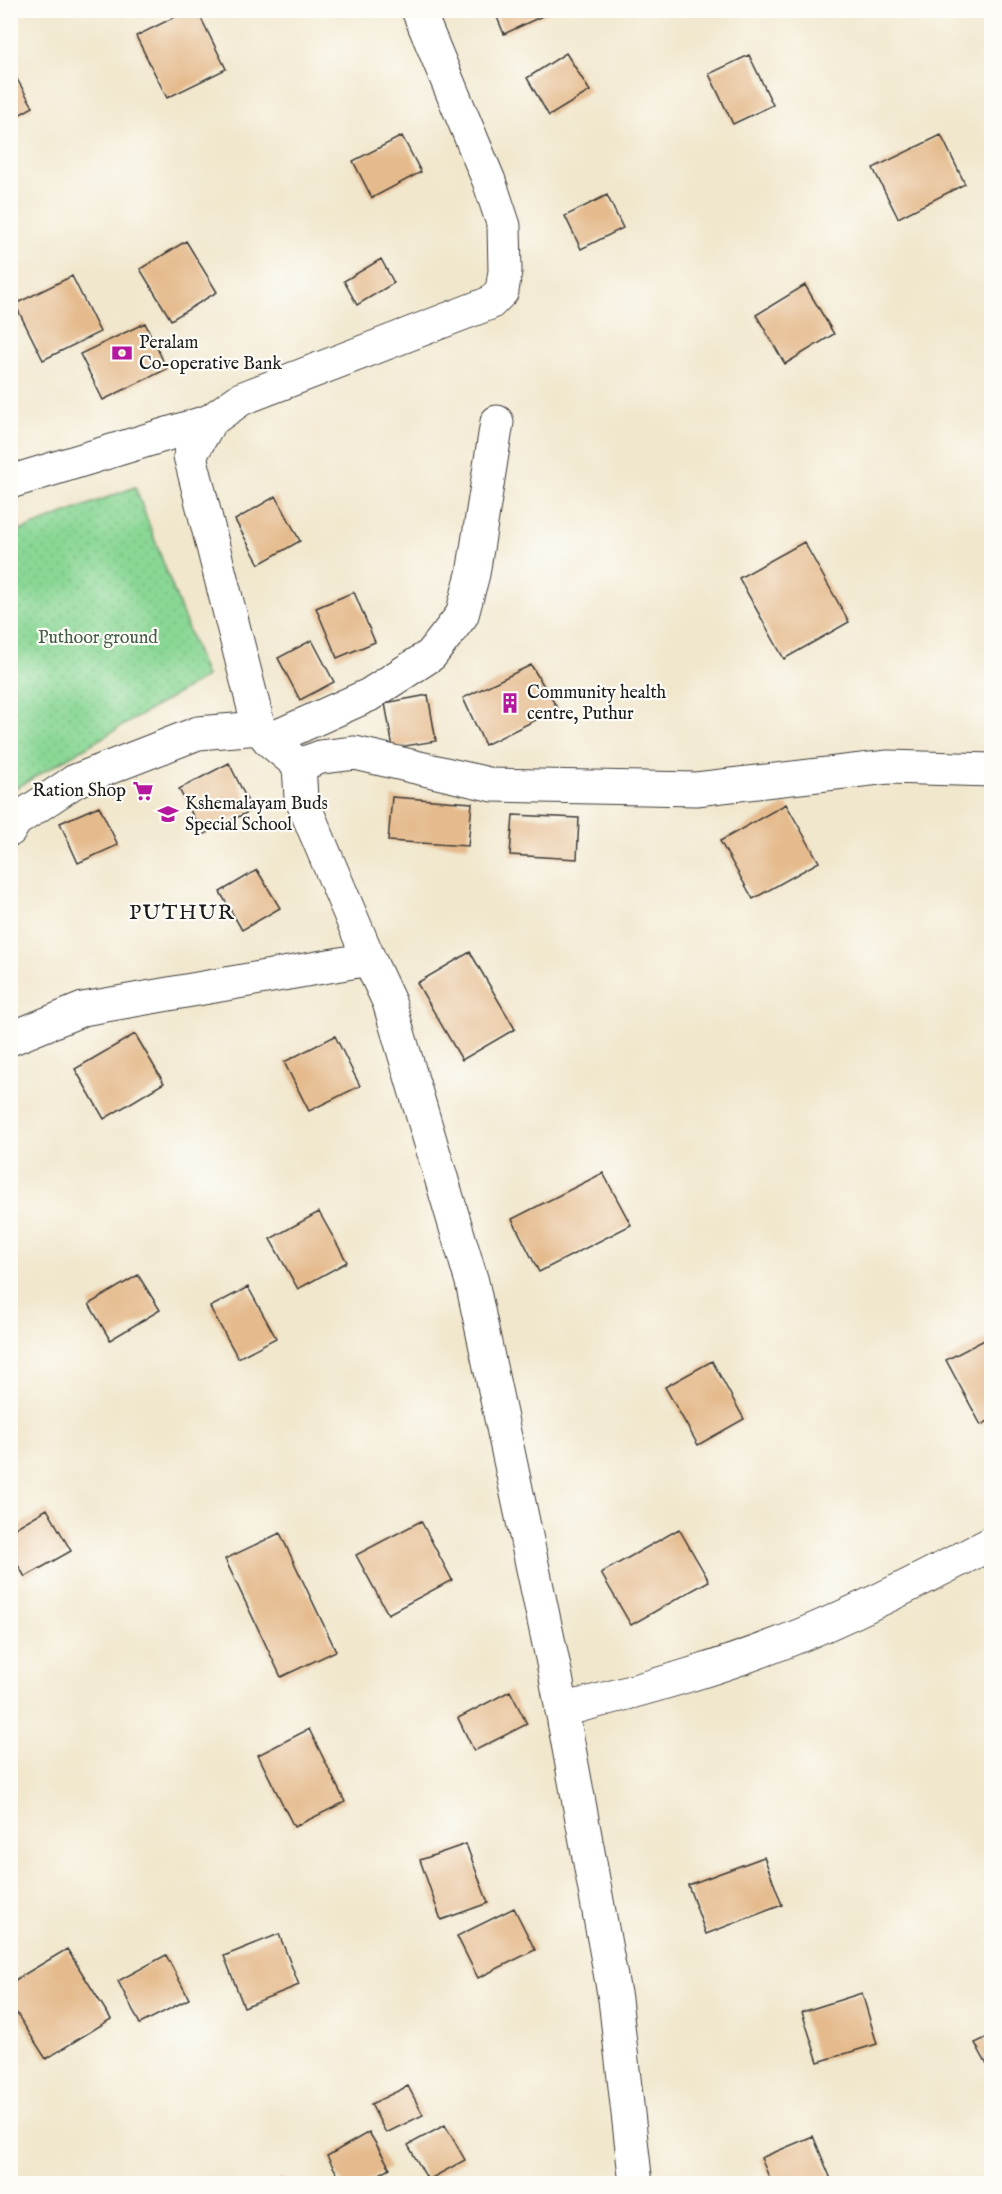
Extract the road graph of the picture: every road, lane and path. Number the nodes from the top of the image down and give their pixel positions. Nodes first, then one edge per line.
1 (418, 10) edge
2 (210, 421) junction
3 (497, 422) dead end
4 (10, 482) edge
5 (264, 734) junction
6 (299, 765) junction
7 (992, 770) edge
8 (10, 830) edge
9 (369, 959) junction
10 (10, 1039) edge
11 (992, 1543) edge
12 (562, 1710) junction
13 (636, 2184) edge

1 - 2 street
2 - 4 street
2 - 5 street
3 - 5 street
5 - 6 street
5 - 8 street
6 - 7 street
6 - 9 street
9 - 10 street
9 - 12 street
11 - 12 street
12 - 13 street

